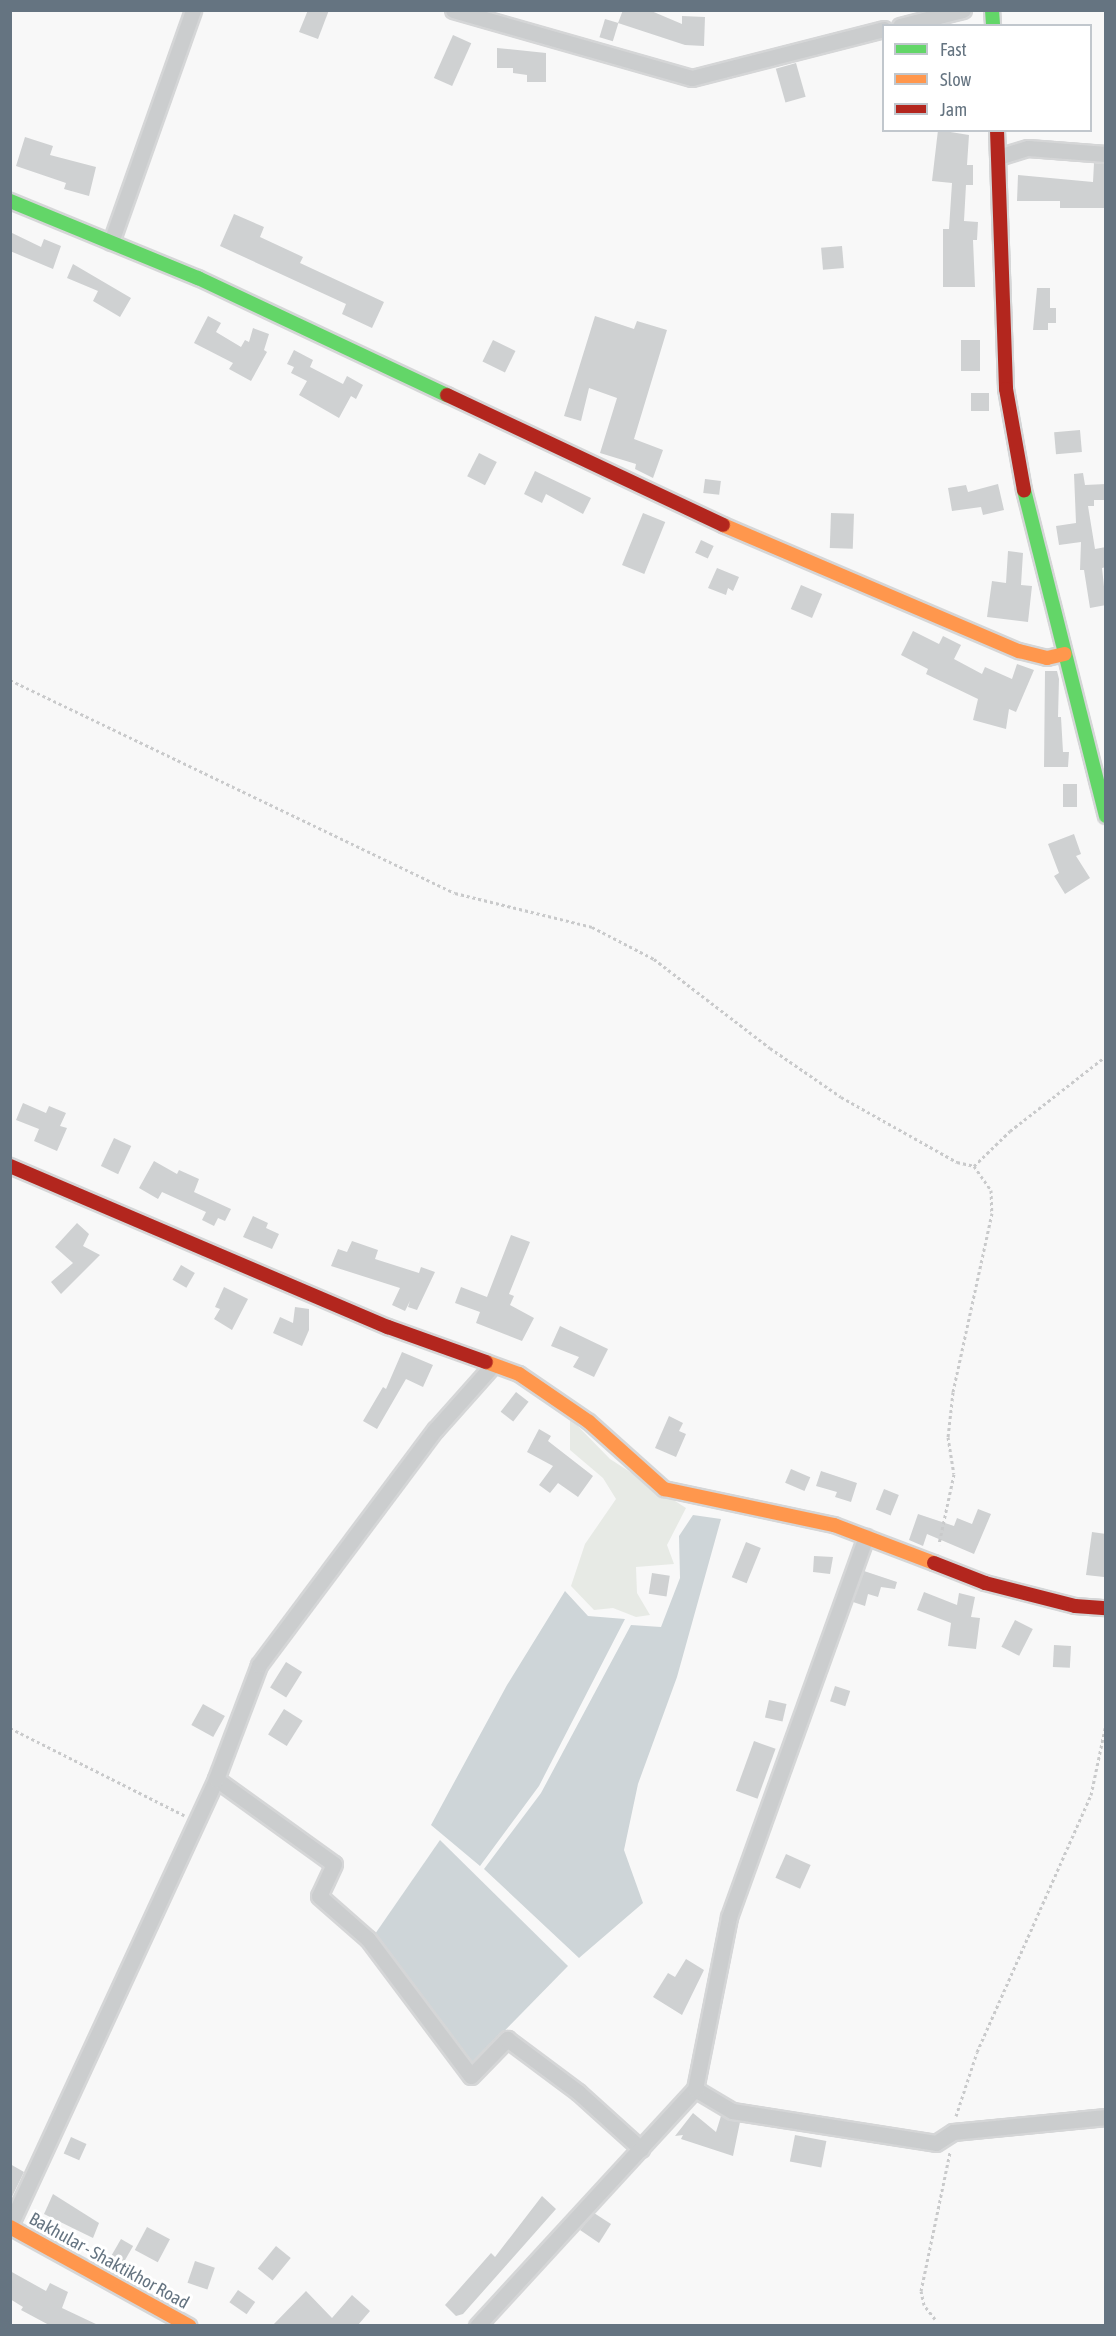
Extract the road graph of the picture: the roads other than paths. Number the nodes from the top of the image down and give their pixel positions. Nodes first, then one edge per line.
1 (193, 10) edge
2 (453, 10) edge
3 (963, 10) edge
4 (908, 24) edge
5 (882, 30) edge
6 (997, 132) edge
7 (1106, 154) edge
8 (998, 157) junction
9 (10, 201) edge
10 (111, 242) junction
11 (1065, 654) junction
12 (1106, 816) edge
13 (10, 1166) edge
14 (492, 1366) junction
15 (867, 1538) junction
16 (1106, 1608) edge
17 (216, 1779) junction
18 (695, 2089) junction
19 (1106, 2117) edge
20 (641, 2149) junction
21 (10, 2226) edge
22 (189, 2325) edge
23 (477, 2325) edge

1 - 10 street
2 - 5 street
3 - 4 street
6 - 8 street
7 - 8 street
8 - 11 street
9 - 10 street
10 - 11 street
11 - 12 street
13 - 14 street
14 - 15 street
14 - 17 street
15 - 16 street
15 - 18 street
17 - 20 street
17 - 21 street
18 - 19 street
18 - 20 street
20 - 23 street
21 - 22 street, Bakhular - Shaktikhor Road

